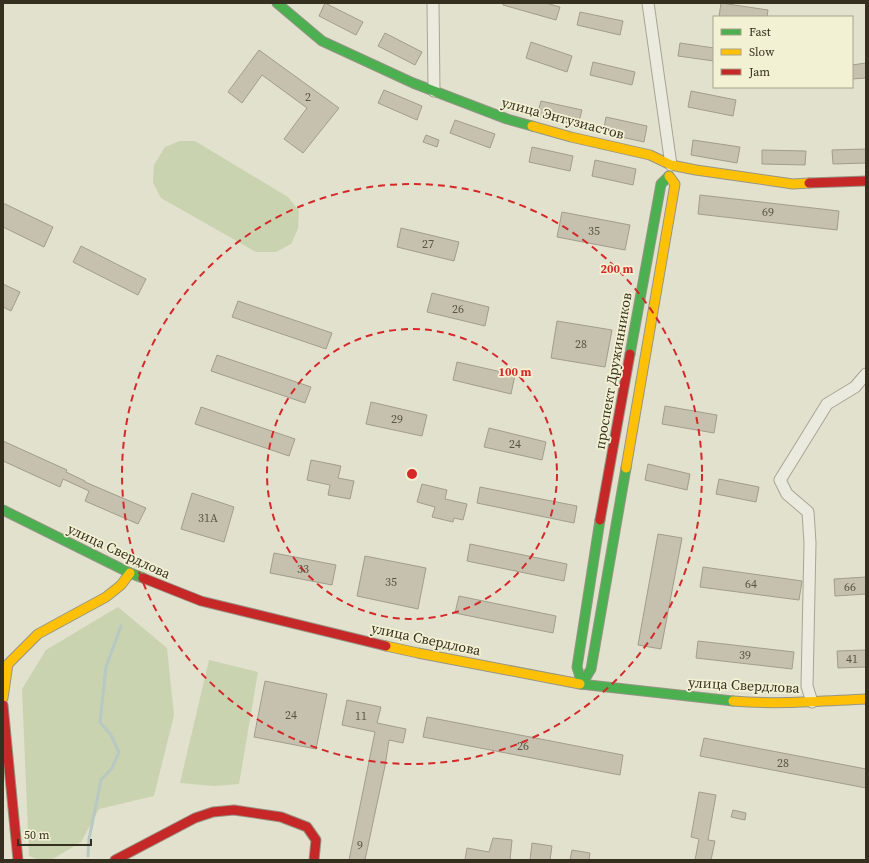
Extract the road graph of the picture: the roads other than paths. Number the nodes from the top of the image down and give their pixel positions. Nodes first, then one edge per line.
1 (277, 3) edge
2 (433, 3) edge
3 (648, 3) edge
4 (434, 91) junction
5 (670, 170) junction
6 (866, 181) edge
7 (866, 374) edge
8 (3, 510) edge
9 (130, 573) junction
10 (582, 684) junction
11 (3, 698) edge
12 (866, 699) edge
13 (812, 702) junction
14 (3, 706) edge
15 (121, 859) edge
16 (18, 860) edge
17 (314, 860) edge

1 - 4 street, улица Энтузиастов
2 - 4 street
3 - 5 street
4 - 5 street, улица Энтузиастов
5 - 6 street, улица Энтузиастов
5 - 10 street
5 - 10 street, проспект Дружинников
7 - 13 street
8 - 9 street, улица Свердлова
9 - 10 street, улица Свердлова
9 - 11 street
10 - 13 street, улица Свердлова
12 - 13 street, улица Свердлова
14 - 16 street
15 - 17 street

